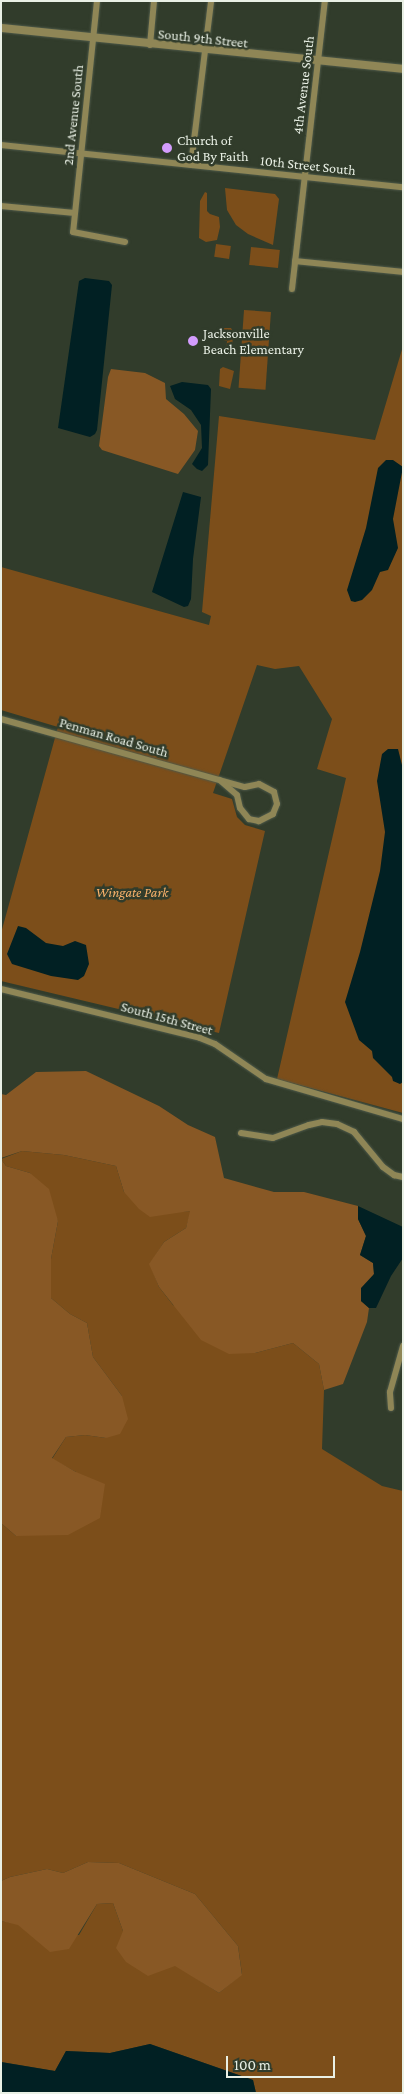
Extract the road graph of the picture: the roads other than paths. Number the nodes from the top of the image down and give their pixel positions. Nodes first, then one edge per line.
1 (97, 1) edge
2 (154, 1) edge
3 (211, 1) edge
4 (324, 1) edge
5 (1, 28) edge
6 (93, 39) junction
7 (150, 45) junction
8 (206, 51) junction
9 (318, 62) junction
10 (403, 70) edge
11 (1, 145) edge
12 (81, 153) junction
13 (191, 165) junction
14 (304, 178) junction
15 (403, 187) edge
16 (1, 206) edge
17 (75, 213) junction
18 (125, 242) dead end
19 (295, 261) junction
20 (403, 272) edge
21 (292, 289) dead end
22 (1, 719) edge
23 (220, 780) junction
24 (252, 785) junction
25 (240, 800) junction
26 (1, 989) edge
27 (403, 1119) edge
28 (241, 1133) dead end
29 (403, 1177) edge
30 (403, 1346) edge
31 (391, 1408) dead end

1 - 6 street, 2nd Avenue South
2 - 7 street
3 - 8 street
4 - 9 street, 4th Avenue South
5 - 6 street, South 9th Street
6 - 7 street, South 9th Street
6 - 12 street, 2nd Avenue South
7 - 8 street, South 9th Street
8 - 9 street, South 9th Street
8 - 13 street
9 - 10 street, South 9th Street
9 - 14 street, 4th Avenue South
11 - 12 street, 10th Street South
12 - 13 street, 10th Street South
12 - 17 street, 2nd Avenue South
13 - 14 street, 10th Street South
14 - 15 street, 10th Street South
14 - 19 street, 4th Avenue South
16 - 17 street
17 - 18 street, 2nd Avenue South
19 - 20 street
19 - 21 street, 4th Avenue South
22 - 23 street, Penman Road South
23 - 24 street, Penman Road South
23 - 25 street, Penman Road South
24 - 25 street
24 - 25 street, Penman Road South
26 - 27 street, South 15th Street
28 - 29 street
30 - 31 street

